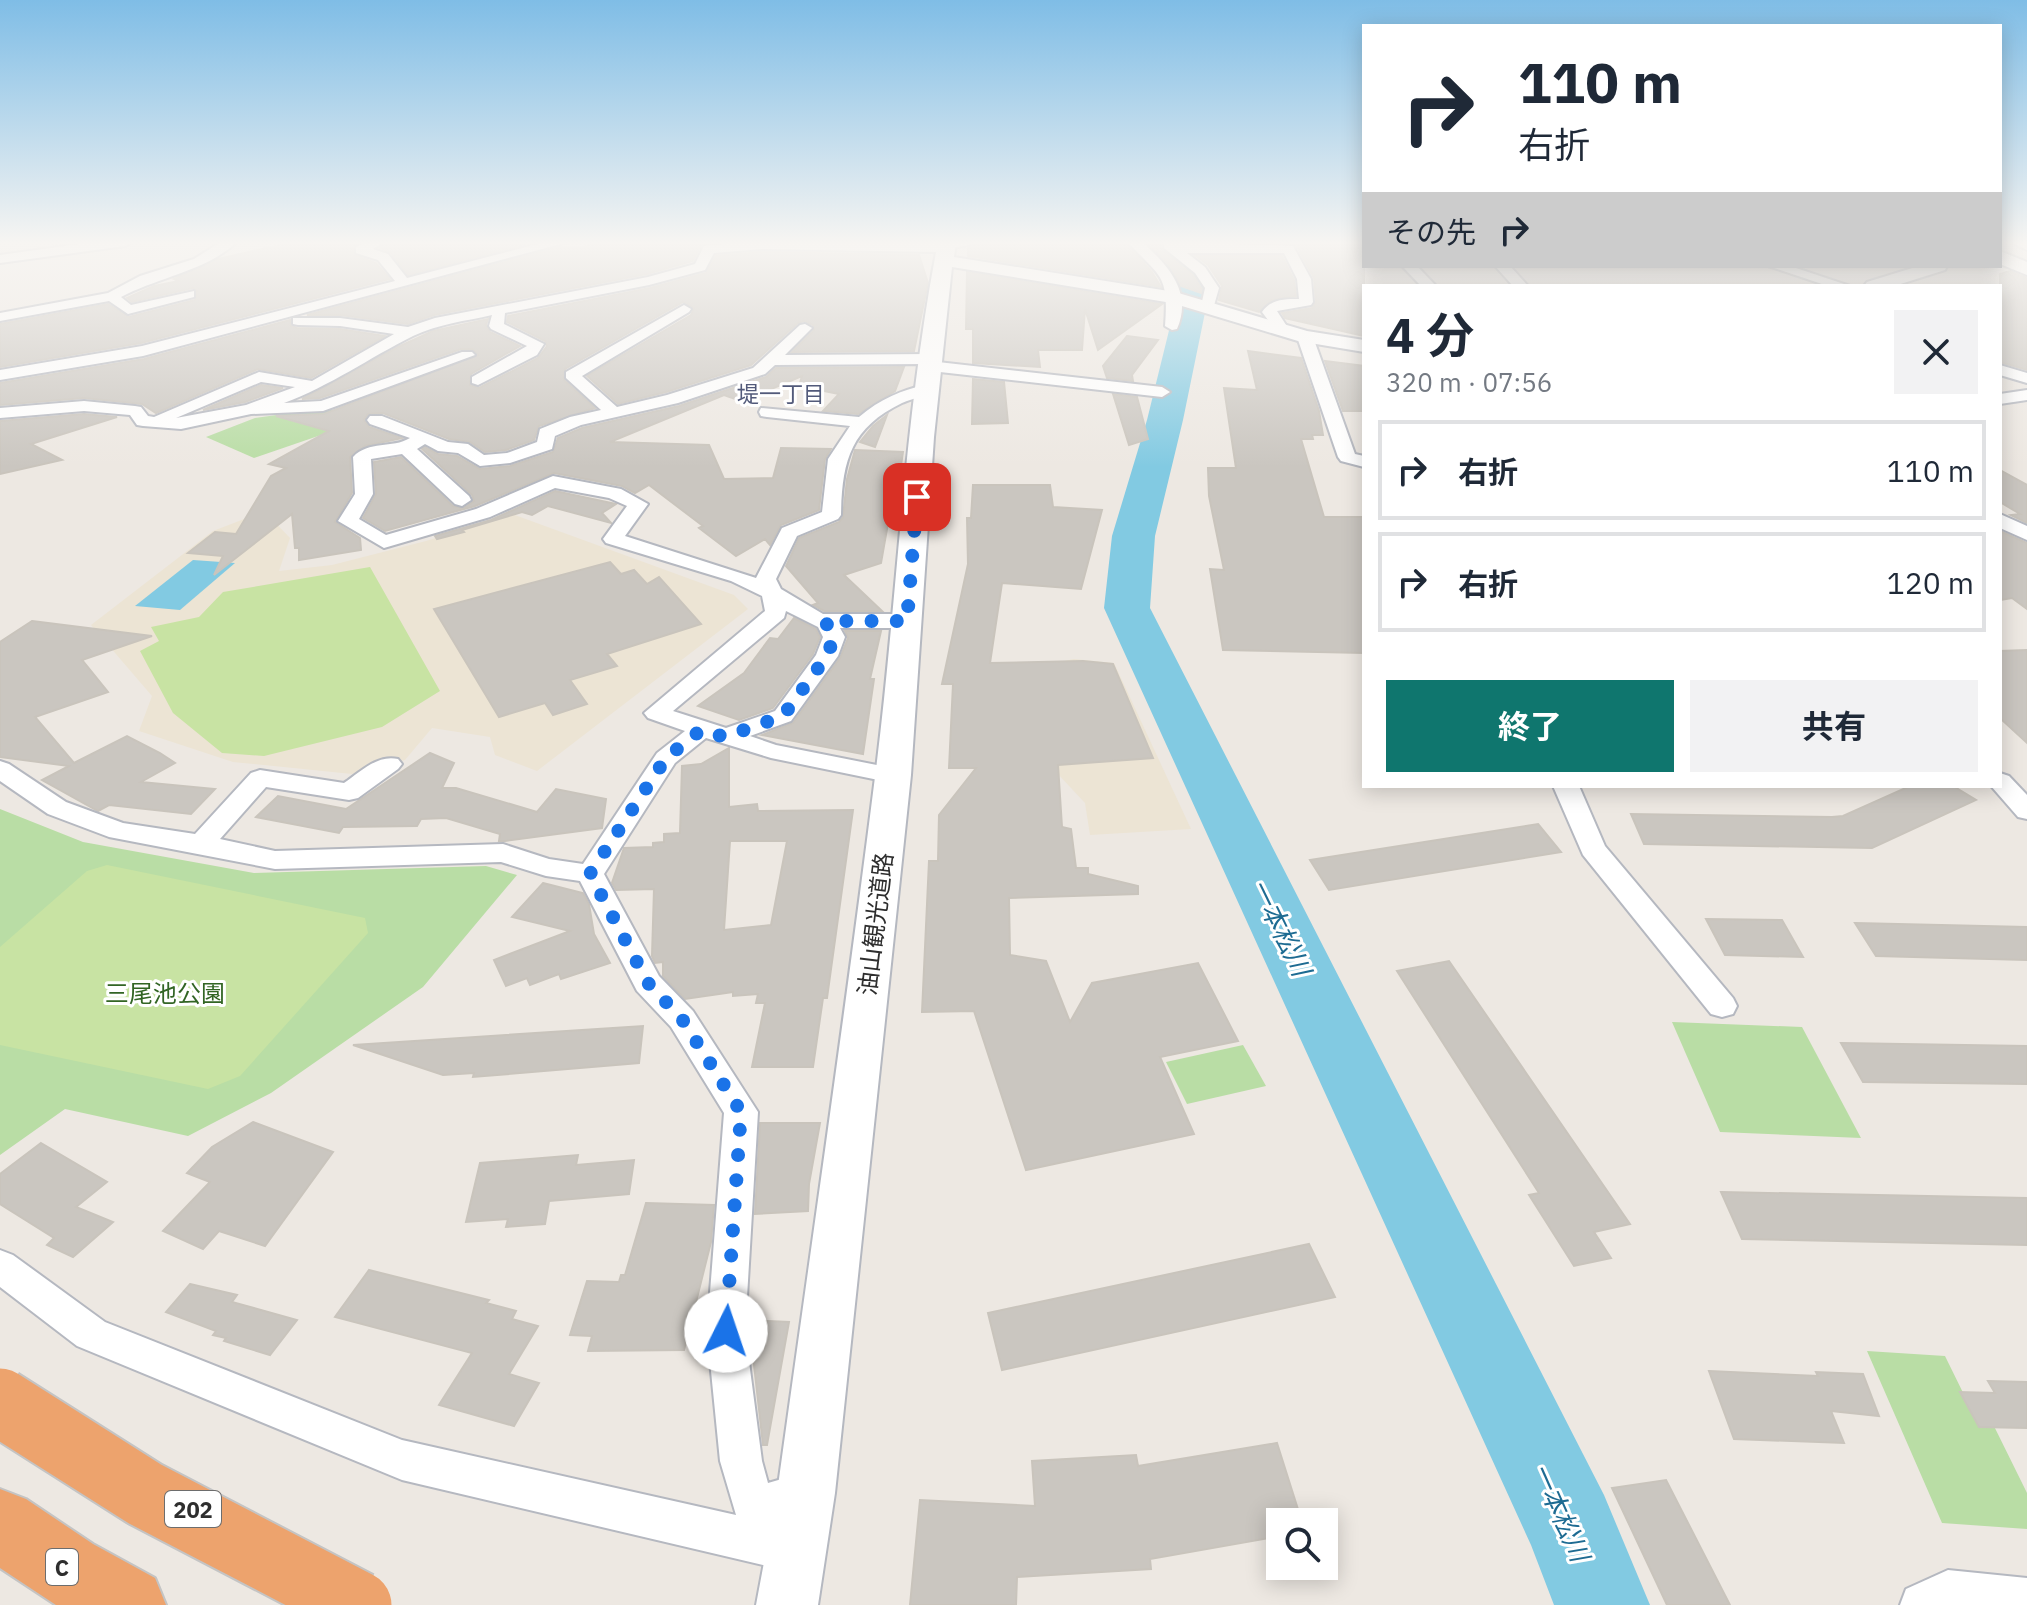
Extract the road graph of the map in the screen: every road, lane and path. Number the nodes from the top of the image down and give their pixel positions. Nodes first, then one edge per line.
1 (275, 317) edge
2 (461, 317) edge
3 (500, 317) edge
4 (671, 317) edge
5 (936, 317) edge
6 (1179, 317) edge
7 (1243, 317) edge
8 (1273, 317) edge
9 (256, 322) junction
10 (1172, 326) dead end
11 (805, 328) dead end
12 (1281, 328) junction
13 (409, 332) junction
14 (1305, 337) junction
15 (1362, 346) edge
16 (467, 355) dead end
17 (0, 358) edge
18 (771, 360) junction
19 (0, 368) edge
20 (2002, 371) edge
21 (930, 372) junction
22 (0, 375) edge
23 (2027, 378) edge
24 (478, 380) dead end
25 (314, 386) junction
26 (1162, 392) dead end
27 (2027, 395) edge
28 (2002, 399) edge
29 (331, 403) junction
30 (251, 409) junction
31 (767, 412) dead end
32 (0, 413) edge
33 (615, 414) junction
34 (153, 422) junction
35 (861, 422) junction
36 (415, 442) junction
37 (1362, 461) edge
38 (462, 500) dead end
39 (2002, 521) edge
40 (2027, 534) edge
41 (772, 593) junction
42 (825, 621) junction
43 (907, 621) junction
44 (713, 734) junction
45 (389, 764) dead end
46 (0, 769) edge
47 (893, 775) junction
48 (2002, 783) edge
49 (1567, 788) edge
50 (2027, 811) edge
51 (201, 844) junction
52 (590, 874) junction
53 (1722, 1006) dead end
54 (0, 1266) edge
55 (0, 1403) edge
56 (806, 1493) junction
57 (0, 1525) edge
58 (0, 1545) edge
59 (797, 1551) junction
60 (2027, 1600) edge
61 (101, 1605) edge
62 (128, 1605) edge
63 (358, 1605) edge
64 (391, 1605) edge
65 (787, 1605) edge
66 (1922, 1605) edge

1 - 9 street
2 - 13 street
3 - 24 street
4 - 33 street
5 - 21 main road, 油山観光道路
6 - 10 street
7 - 12 main road
8 - 12 street
9 - 13 street
9 - 22 street
11 - 18 street
12 - 14 main road
13 - 25 street
14 - 15 main road
14 - 37 street
16 - 29 street
17 - 19 street
18 - 21 street
18 - 33 street
20 - 23 street
21 - 26 street
21 - 35 street
21 - 43 main road, 油山観光道路
25 - 30 street
25 - 34 street
27 - 28 street
29 - 30 street
29 - 36 street
30 - 34 street
31 - 35 street
32 - 34 street
33 - 36 street
35 - 41 street
36 - 38 street
36 - 41 street
39 - 40 street
41 - 42 street
41 - 44 street
42 - 43 street
42 - 44 street
43 - 47 main road, 油山観光道路
44 - 47 street
44 - 52 street
45 - 51 street
46 - 51 street
47 - 56 main road, 油山観光道路
48 - 50 street
49 - 53 street
51 - 52 street
52 - 56 street
54 - 59 street
55 - 63 highway, bridge
55 - 64 highway, 202
56 - 59 main road, 油山観光道路
57 - 62 highway, C
58 - 61 highway
59 - 65 main road, 油山観光道路
60 - 66 street

